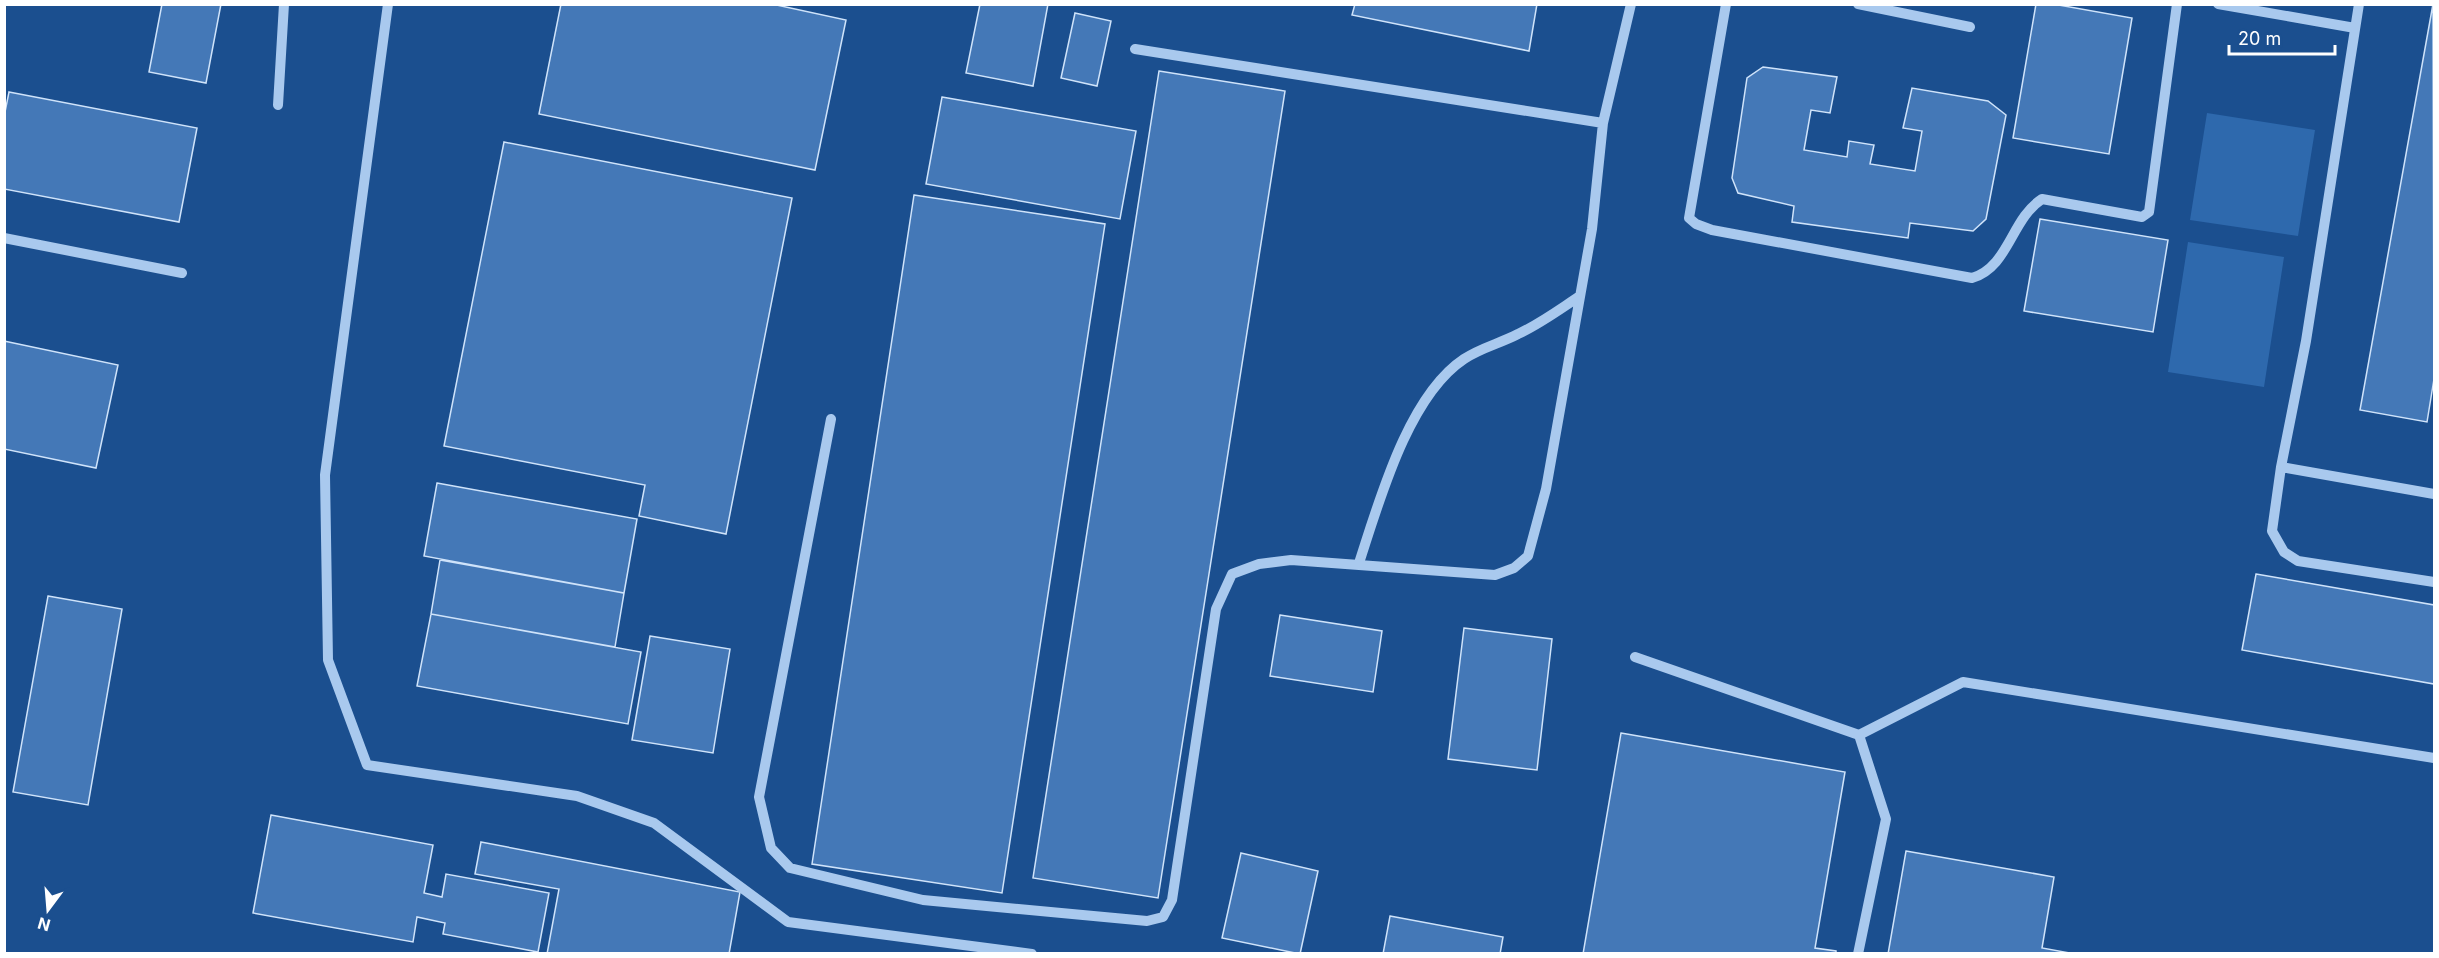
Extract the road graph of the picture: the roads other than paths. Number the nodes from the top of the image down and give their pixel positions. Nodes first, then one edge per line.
1 (284, 4) edge
2 (388, 4) edge
3 (1631, 4) edge
4 (1726, 4) edge
5 (1858, 4) edge
6 (2177, 4) edge
7 (2218, 4) edge
8 (2359, 4) edge
9 (1970, 27) dead end
10 (2355, 28) junction
11 (1134, 49) dead end
12 (278, 105) dead end
13 (1603, 123) junction
14 (4, 238) edge
15 (182, 273) dead end
16 (1580, 296) junction
17 (831, 419) dead end
18 (2281, 467) junction
19 (2434, 494) edge
20 (1359, 563) junction
21 (2434, 582) edge
22 (1635, 657) dead end
23 (1859, 735) junction
24 (2434, 758) edge
25 (1032, 954) edge
26 (1858, 954) edge

1 - 12 street
2 - 25 street
3 - 13 street
4 - 6 street
5 - 9 street
7 - 10 street
8 - 10 street
10 - 18 street
11 - 13 street
13 - 16 street
14 - 15 street
16 - 20 street
16 - 20 street
17 - 20 street
18 - 19 street
18 - 21 street
22 - 23 street
23 - 24 street
23 - 26 street

